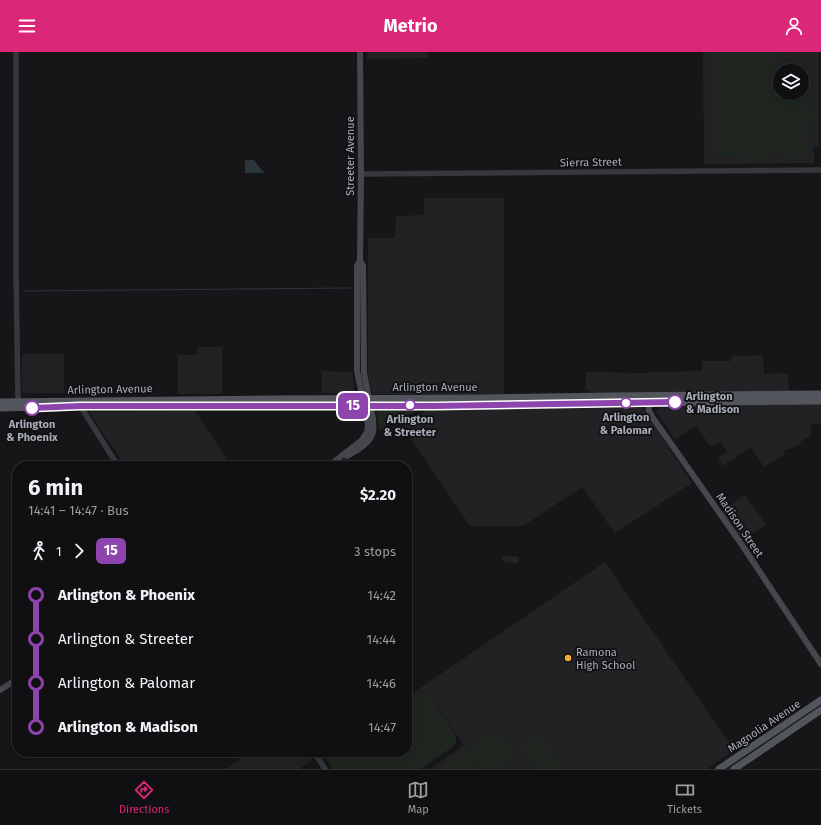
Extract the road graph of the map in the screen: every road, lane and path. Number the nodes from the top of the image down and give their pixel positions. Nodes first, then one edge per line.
1 (16, 52) edge
2 (360, 52) edge
3 (821, 170) edge
4 (361, 174) junction
5 (821, 394) edge
6 (647, 400) junction
7 (821, 401) edge
8 (0, 402) edge
9 (18, 402) junction
10 (366, 402) junction
11 (78, 403) junction
12 (93, 406) junction
13 (0, 408) edge
14 (86, 415) junction
15 (115, 461) edge
16 (335, 461) edge
17 (821, 664) edge
18 (12, 682) edge
19 (0, 690) edge
20 (821, 700) edge
21 (821, 710) edge
22 (317, 757) edge
23 (325, 769) edge
24 (720, 769) edge
25 (734, 769) edge

1 - 9 street
2 - 4 main road, Streeter Avenue
3 - 4 street, Sierra Street
4 - 10 main road, Streeter Avenue
5 - 6 main road, Arlington Avenue
6 - 7 main road, Arlington Avenue
6 - 10 main road, Arlington Avenue
6 - 17 main road, Madison Street
8 - 9 main road, Arlington Avenue
9 - 11 main road, Arlington Avenue
10 - 11 main road, Arlington Avenue
10 - 12 main road, Arlington Avenue
10 - 16 main road, Streeter Avenue
11 - 12 main road, Arlington Avenue
11 - 13 main road, Arlington Avenue
11 - 14 street
12 - 14 street
14 - 15 street
18 - 19 main road
20 - 24 main road, Magnolia Avenue
21 - 25 main road, Magnolia Avenue
22 - 23 street

